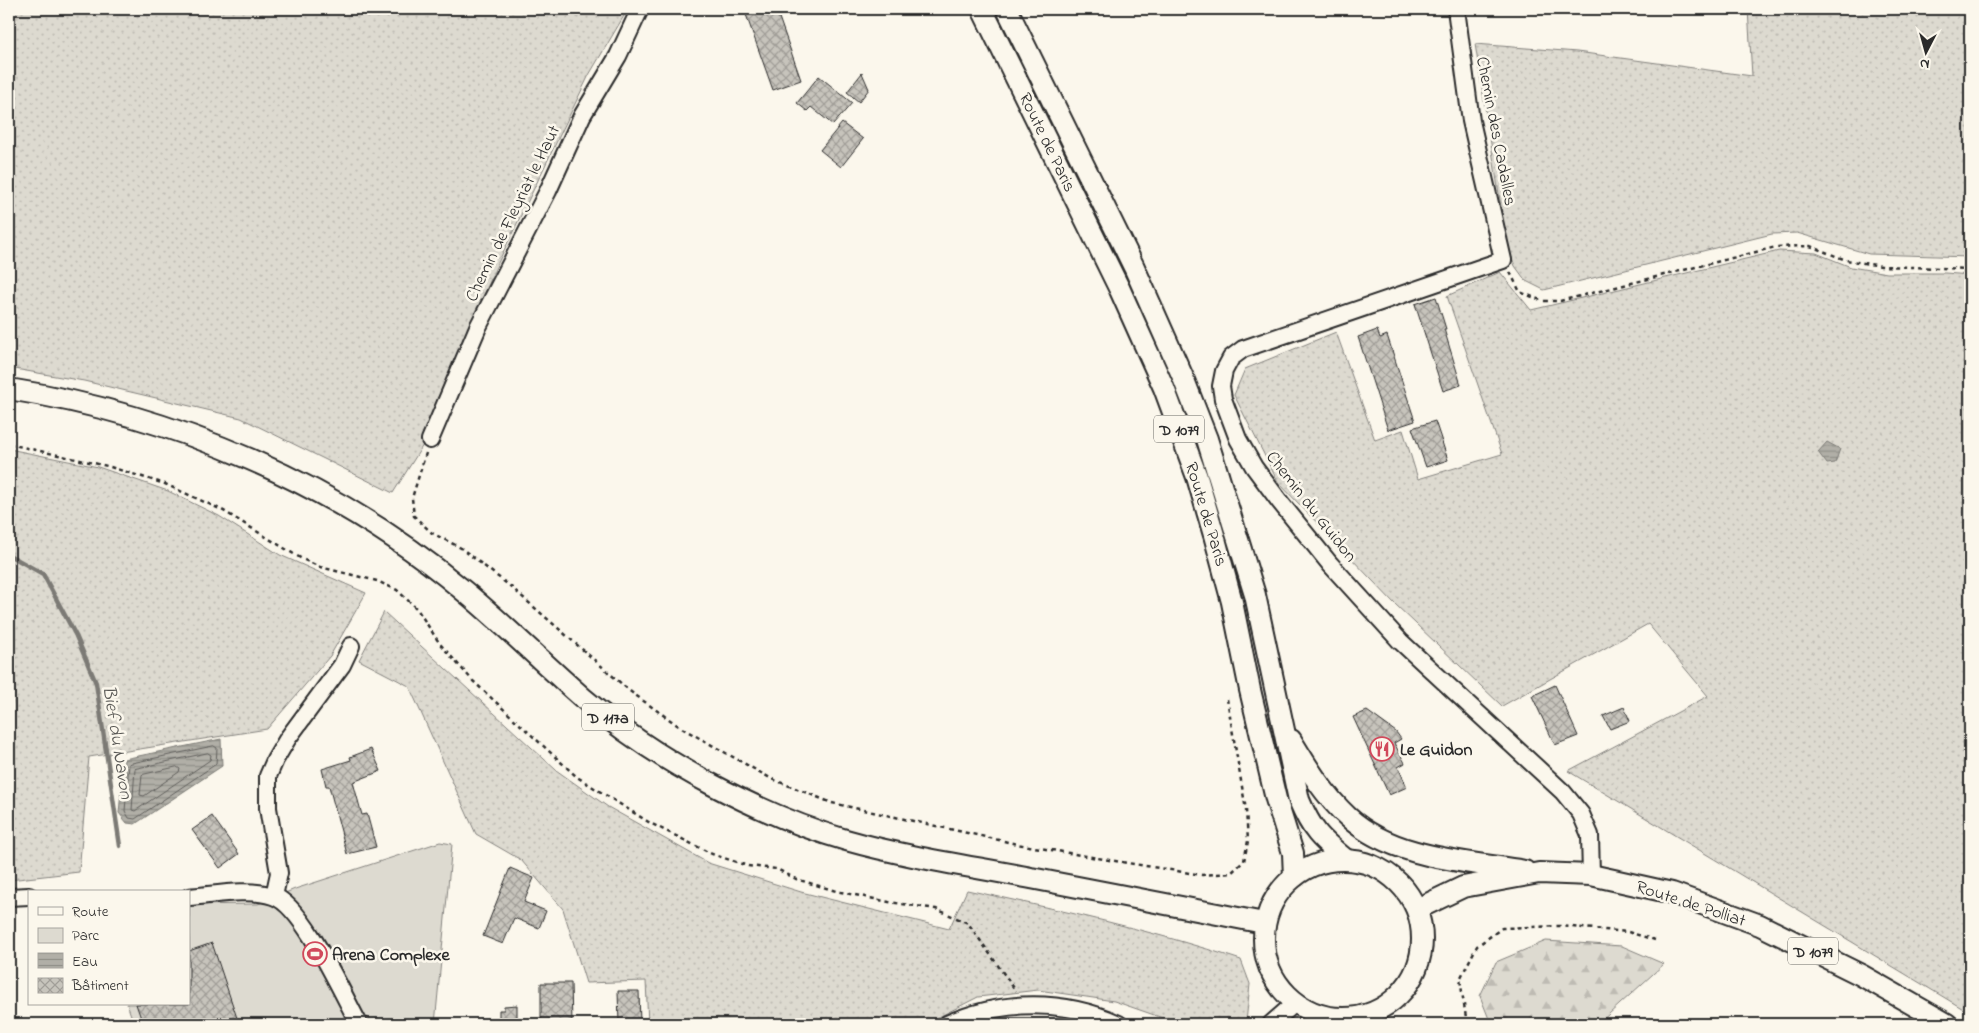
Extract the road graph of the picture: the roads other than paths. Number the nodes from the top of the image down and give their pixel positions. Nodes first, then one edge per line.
1 (640, 9) edge
2 (982, 9) edge
3 (1007, 9) edge
4 (1456, 9) edge
5 (1503, 260) joint
6 (9, 389) edge
7 (430, 440) road end
8 (351, 646) dead end
9 (1284, 728) junction
10 (1345, 859) junction
11 (1539, 873) junction
12 (1590, 875) junction
13 (1294, 877) junction
14 (28, 896) edge
15 (274, 896) junction
16 (9, 897) edge
17 (190, 897) edge
18 (1417, 909) junction
19 (1264, 923) junction
20 (1295, 1003) junction
21 (1372, 1019) edge
22 (359, 1024) edge
23 (948, 1024) edge
24 (1119, 1024) edge
25 (1271, 1024) edge
26 (1947, 1024) edge

1 - 7 street, Chemin de Fleyriat le Haut
2 - 13 main road, Route de Paris / D 1079
3 - 9 main road, Route de Paris / D 1079
4 - 5 street, Chemin des Cadalles
5 - 12 street, Chemin du Guidon
6 - 19 main road, D 117a
8 - 15 street
9 - 10 main road, Route de Paris / D 1079
9 - 11 main road
10 - 13 main road
10 - 18 main road
11 - 12 main road, Route de Polliat / D 1079
11 - 18 main road, Route de Polliat / D 1079
12 - 26 main road, Route de Polliat / D 1079
13 - 19 main road
14 - 16 street
15 - 17 street
15 - 22 street
18 - 21 main road
19 - 20 main road
20 - 21 main road
20 - 25 street
23 - 24 street

